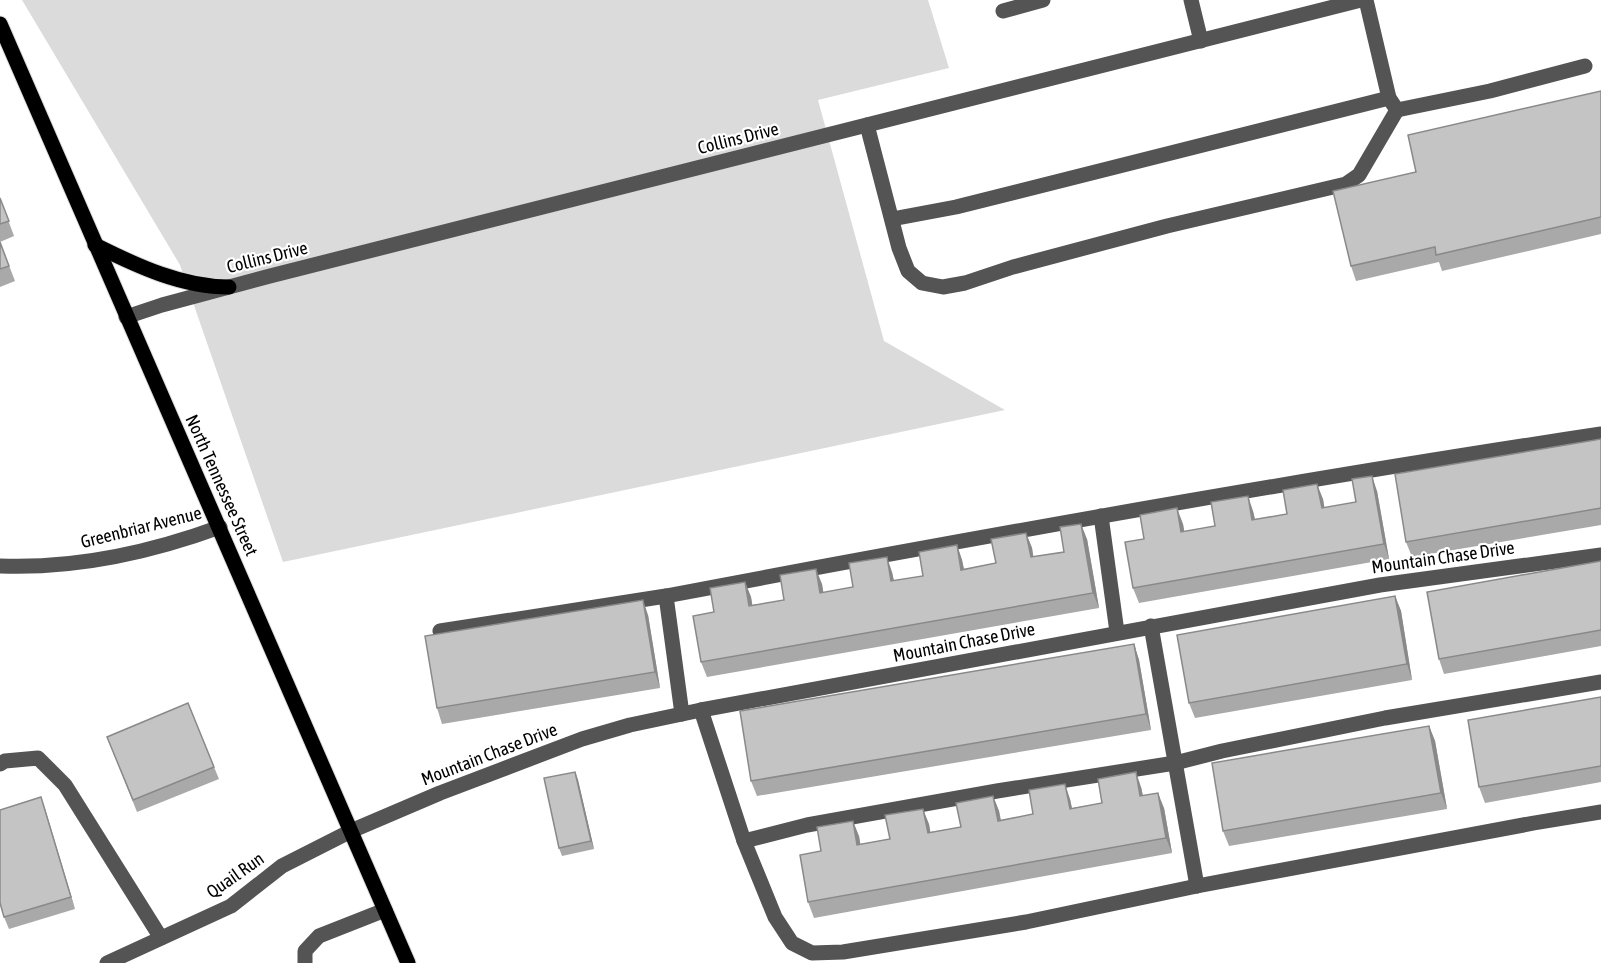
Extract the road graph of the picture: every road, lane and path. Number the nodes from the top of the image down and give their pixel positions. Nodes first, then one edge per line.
1 (1043, 0) edge
2 (1191, 0) edge
3 (1361, 0) edge
4 (1366, 0) edge
5 (1003, 11) dead end
6 (0, 24) edge
7 (1201, 41) junction
8 (1586, 66) dead end
9 (1394, 104) junction
10 (867, 125) junction
11 (892, 219) junction
12 (95, 245) junction
13 (229, 287) junction
14 (126, 317) junction
15 (1601, 434) edge
16 (1101, 516) junction
17 (220, 527) junction
18 (1601, 555) edge
19 (0, 566) edge
20 (666, 596) junction
21 (1151, 626) junction
22 (440, 631) edge
23 (1117, 632) junction
24 (1601, 682) edge
25 (701, 710) junction
26 (682, 714) junction
27 (1175, 763) junction
28 (0, 764) edge
29 (1601, 812) edge
30 (351, 831) junction
31 (744, 841) junction
32 (1197, 886) junction
33 (386, 910) junction
34 (161, 938) junction
35 (107, 963) edge
36 (305, 963) edge
37 (408, 963) edge

1 - 5 street
2 - 7 street
3 - 7 street, Collins Drive
4 - 9 street
6 - 12 main road, North Tennessee Street
7 - 10 street, Collins Drive
8 - 9 street
9 - 11 street
9 - 11 street
10 - 11 street
10 - 13 street, Collins Drive
12 - 13 main road
12 - 14 main road, North Tennessee Street
13 - 14 street, Collins Drive
14 - 17 main road, North Tennessee Street
15 - 16 street
16 - 20 street
16 - 23 street
17 - 19 street, Greenbriar Avenue
17 - 30 main road, North Tennessee Street
18 - 21 street, Mountain Chase Drive
20 - 22 street
20 - 26 street
21 - 23 street, Mountain Chase Drive
21 - 27 street
23 - 25 street, Mountain Chase Drive
24 - 27 street
25 - 26 street, Mountain Chase Drive
25 - 31 street
26 - 30 street, Mountain Chase Drive
27 - 31 street
27 - 32 street
28 - 34 street
29 - 32 street
30 - 33 main road, North Tennessee Street
30 - 34 street, Quail Run
31 - 32 street
33 - 36 street
33 - 37 main road, North Tennessee Street
34 - 35 street, Quail Run

